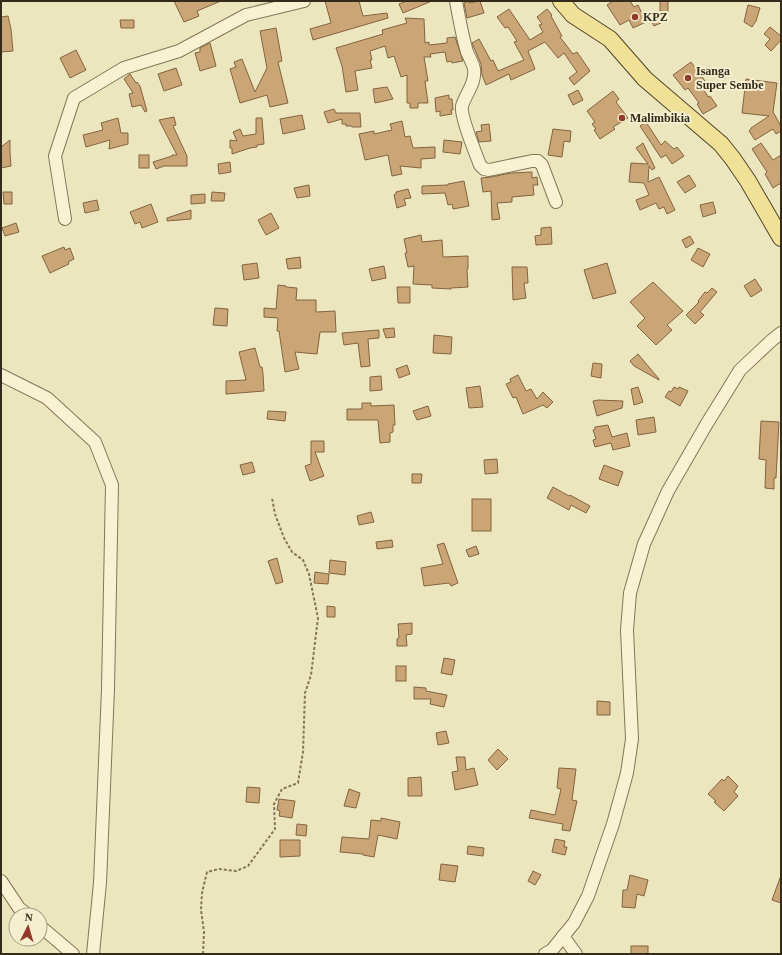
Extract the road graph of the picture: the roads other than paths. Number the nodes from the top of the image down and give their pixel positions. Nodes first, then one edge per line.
1 (304, 1) edge
2 (456, 1) edge
3 (562, 1) edge
4 (556, 202) dead end
5 (65, 219) dead end
6 (781, 238) edge
7 (781, 333) edge
8 (1, 374) edge
9 (1, 881) edge
10 (18, 907) edge
11 (48, 933) edge
12 (563, 936) junction
13 (73, 954) edge
14 (93, 954) edge
15 (544, 954) edge
16 (576, 954) edge

1 - 5 street
2 - 4 street
3 - 6 main road
7 - 12 street
8 - 14 street
9 - 10 street
11 - 13 street
12 - 15 street
12 - 16 street

